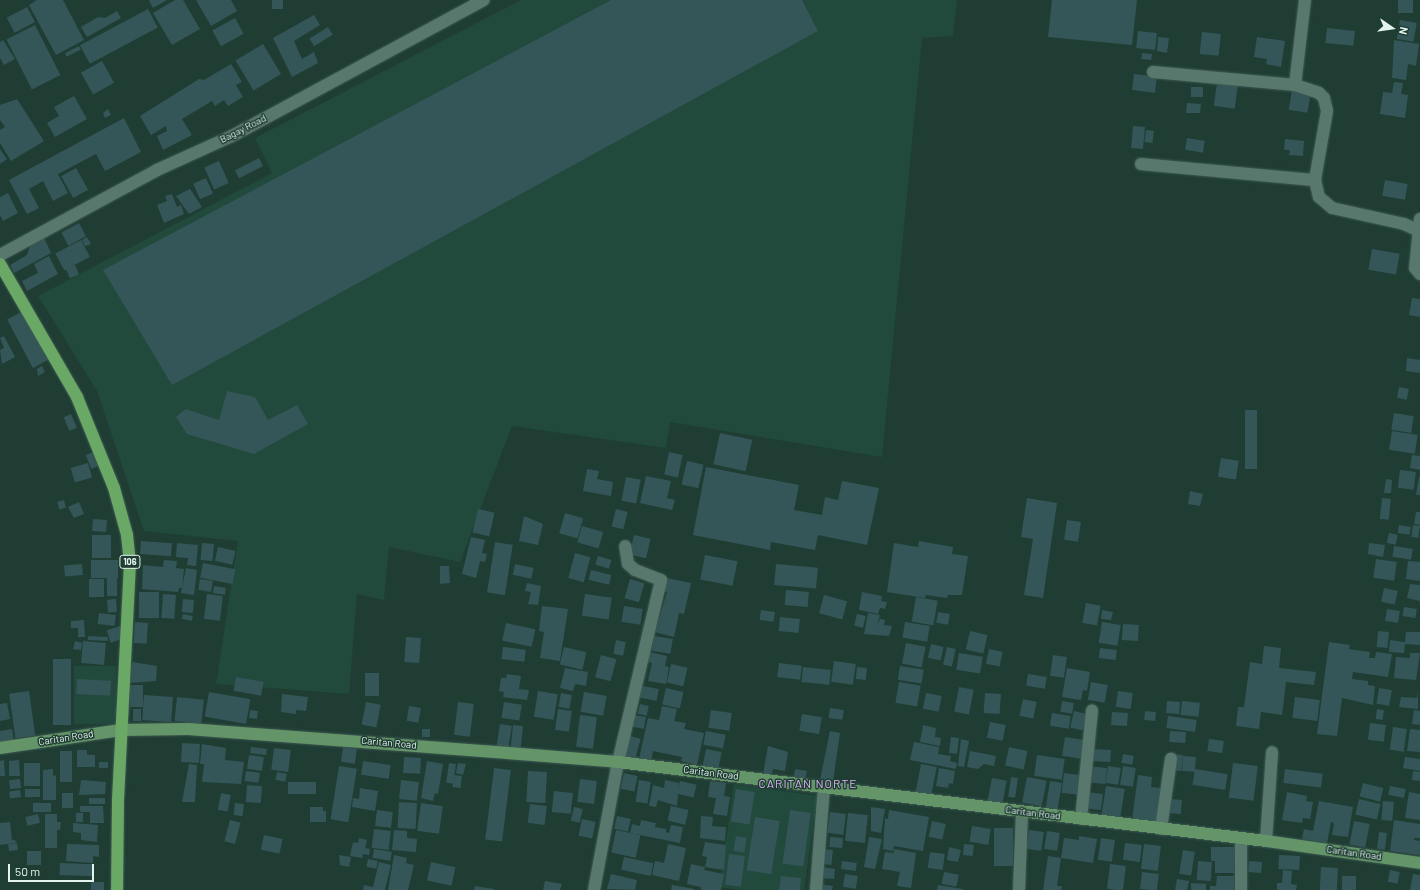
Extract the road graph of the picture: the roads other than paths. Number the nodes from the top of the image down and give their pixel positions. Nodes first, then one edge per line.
1 (484, 0) edge
2 (1305, 0) edge
3 (1153, 72) dead end
4 (1296, 85) junction
5 (1141, 164) dead end
6 (1315, 180) junction
7 (1419, 225) edge
8 (0, 255) edge
9 (0, 264) edge
10 (1420, 274) edge
11 (625, 546) dead end
12 (1092, 711) dead end
13 (121, 730) junction
14 (0, 748) edge
15 (1272, 752) dead end
16 (1171, 759) dead end
17 (618, 762) junction
18 (824, 787) junction
19 (1022, 812) junction
20 (1081, 819) junction
21 (1161, 829) junction
22 (1241, 838) junction
23 (1266, 841) junction
24 (1420, 863) edge
25 (117, 890) edge
26 (594, 890) edge
27 (816, 890) edge
28 (1020, 890) edge
29 (1242, 890) edge

1 - 8 street, Bagay Road
2 - 4 street
3 - 4 street
4 - 6 street
5 - 6 street
6 - 7 street
7 - 10 street
9 - 13 highway, 106
11 - 17 street
12 - 20 street
13 - 14 main road, Caritan Road
13 - 17 main road, Caritan Road
13 - 25 highway, 106
15 - 23 street
16 - 21 street
17 - 18 main road, Caritan Road
17 - 26 street
18 - 19 main road, Caritan Road
18 - 27 street
19 - 20 main road, Caritan Road
19 - 28 street
20 - 21 main road, Caritan Road
21 - 22 main road, Caritan Road
22 - 23 main road, Caritan Road
22 - 29 street
23 - 24 main road, Caritan Road

